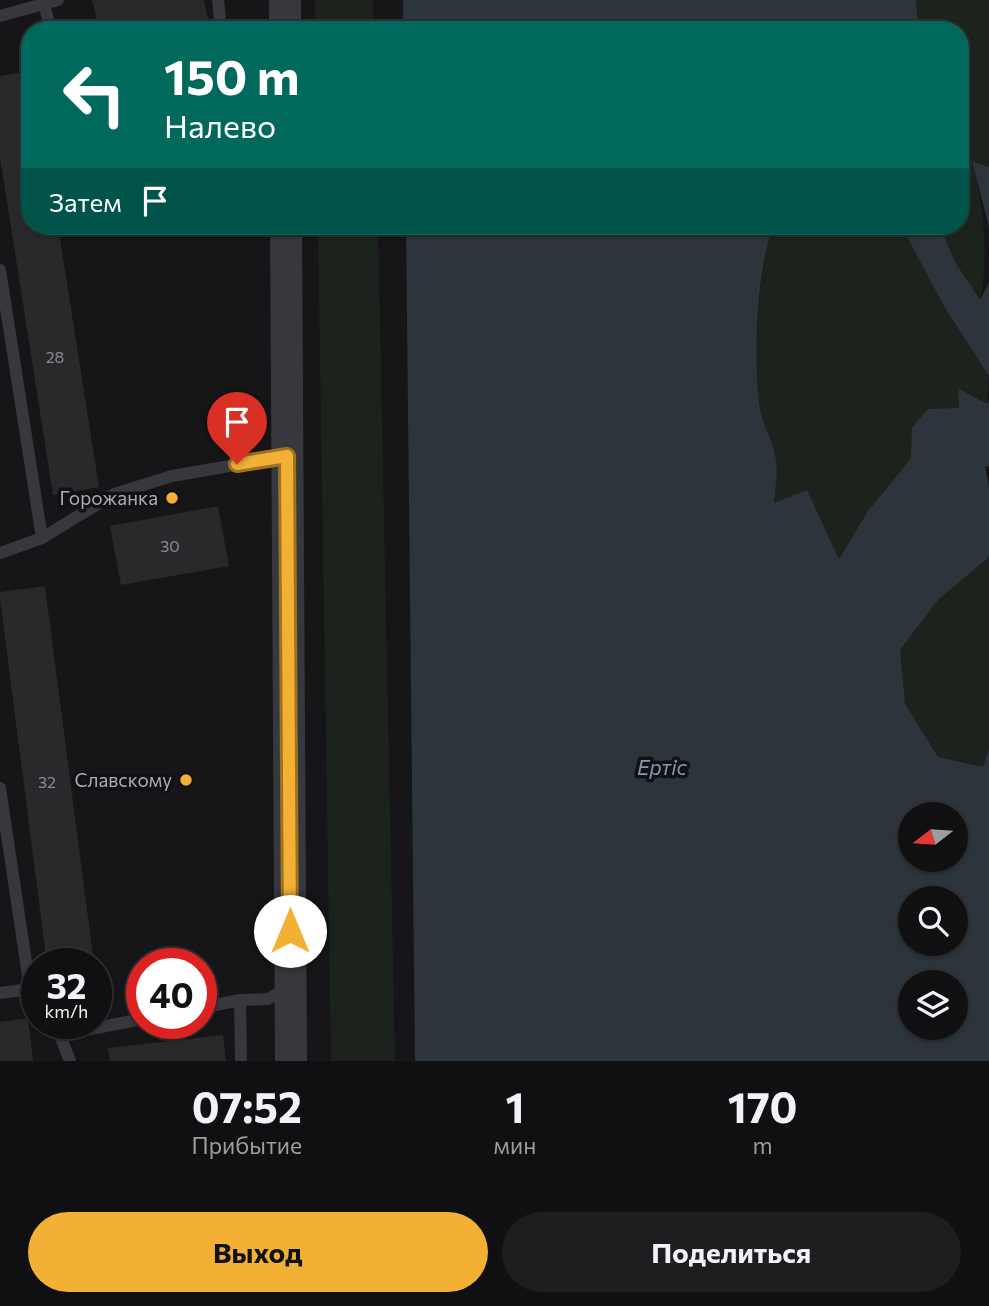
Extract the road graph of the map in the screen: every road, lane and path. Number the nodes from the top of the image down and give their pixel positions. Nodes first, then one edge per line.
1 (58, 0) edge
2 (218, 0) edge
3 (285, 0) edge
4 (43, 3) edge
5 (0, 16) edge
6 (48, 21) edge
7 (220, 21) edge
8 (285, 21) edge
9 (286, 235) edge
10 (0, 270) edge
11 (287, 456) junction
12 (42, 538) junction
13 (0, 553) edge
14 (0, 788) edge
15 (2, 824) edge
16 (25, 948) edge
17 (290, 987) junction
18 (0, 993) edge
19 (21, 994) edge
20 (240, 1000) junction
21 (217, 1005) edge
22 (62, 1039) edge
23 (70, 1061) edge
24 (241, 1061) edge
25 (291, 1061) edge

1 - 4 lane
2 - 7 lane
3 - 8 street
4 - 5 lane
4 - 6 lane
9 - 11 street
10 - 12 lane
11 - 12 lane
11 - 17 street
12 - 13 lane
14 - 15 lane
15 - 16 lane
17 - 20 lane
17 - 25 street
18 - 19 lane
20 - 21 lane
20 - 24 lane
22 - 23 lane

